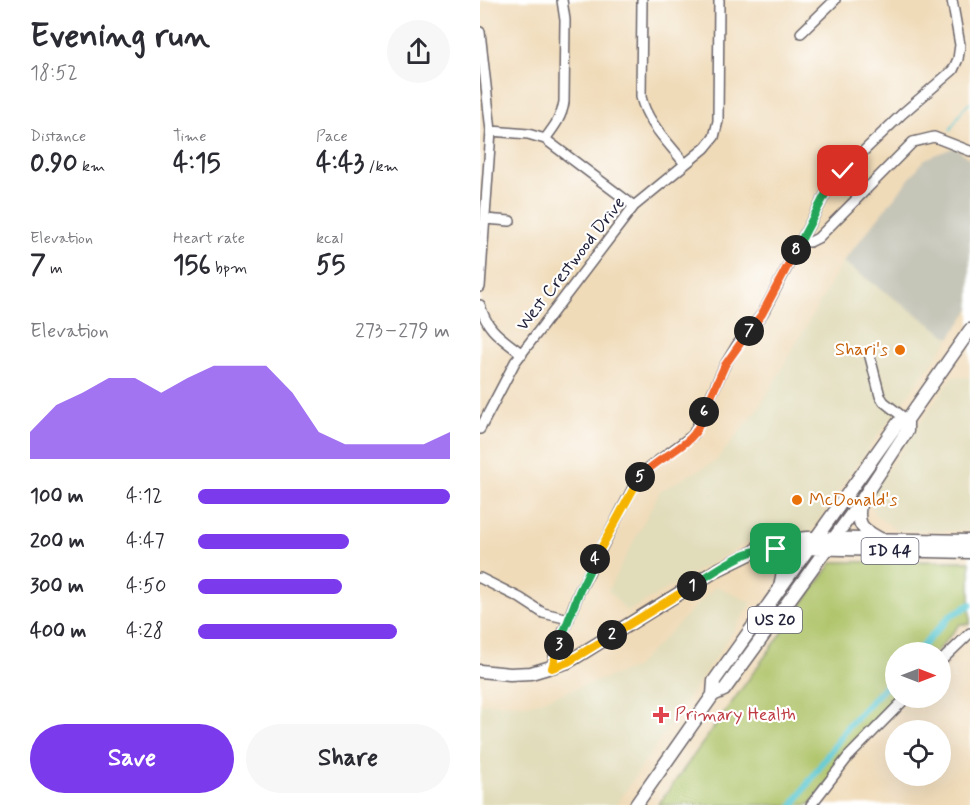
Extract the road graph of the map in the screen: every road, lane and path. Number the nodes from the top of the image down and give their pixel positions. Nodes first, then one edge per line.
1 (562, 0) edge
2 (642, 0) edge
3 (719, 0) edge
4 (835, 0) edge
5 (952, 0) edge
6 (480, 32) edge
7 (801, 33) dead end
8 (491, 131) junction
9 (545, 139) junction
10 (970, 151) edge
11 (686, 164) junction
12 (634, 206) junction
13 (485, 219) junction
14 (510, 221) dead end
15 (802, 241) junction
16 (480, 287) edge
17 (480, 305) edge
18 (970, 330) edge
19 (869, 353) dead end
20 (522, 354) junction
21 (908, 420) junction
22 (481, 426) edge
23 (861, 501) junction
24 (883, 541) junction
25 (970, 541) edge
26 (813, 544) junction
27 (829, 545) junction
28 (760, 552) junction
29 (970, 552) edge
30 (480, 578) edge
31 (778, 593) junction
32 (568, 619) junction
33 (970, 633) edge
34 (951, 651) edge
35 (552, 668) junction
36 (480, 671) edge
37 (713, 695) junction
38 (896, 708) edge
39 (636, 805) edge
40 (812, 805) edge

1 - 9 street
2 - 11 street
3 - 11 street, West Crestwood Drive
4 - 7 street
5 - 15 street
6 - 8 street
8 - 9 street
8 - 13 street
9 - 12 street
10 - 15 street
11 - 12 street, West Crestwood Drive
12 - 20 street, West Crestwood Drive
13 - 14 street
13 - 16 street
15 - 32 street
17 - 20 street
18 - 21 main road, US 20
19 - 21 street
20 - 22 street, West Crestwood Drive
21 - 23 main road, US 20
21 - 26 main road, US 20
23 - 24 main road
23 - 27 main road, US 20
24 - 25 main road, ID 44
24 - 27 main road, ID 44
26 - 27 main road, ID 44
26 - 28 main road
26 - 31 main road, US 20
27 - 29 main road, ID 44
27 - 37 main road, US 20
28 - 31 main road
28 - 35 main road
30 - 32 street
31 - 37 main road, US 20
32 - 35 street
33 - 34 street
35 - 36 main road
37 - 39 main road, US 20
38 - 40 street

